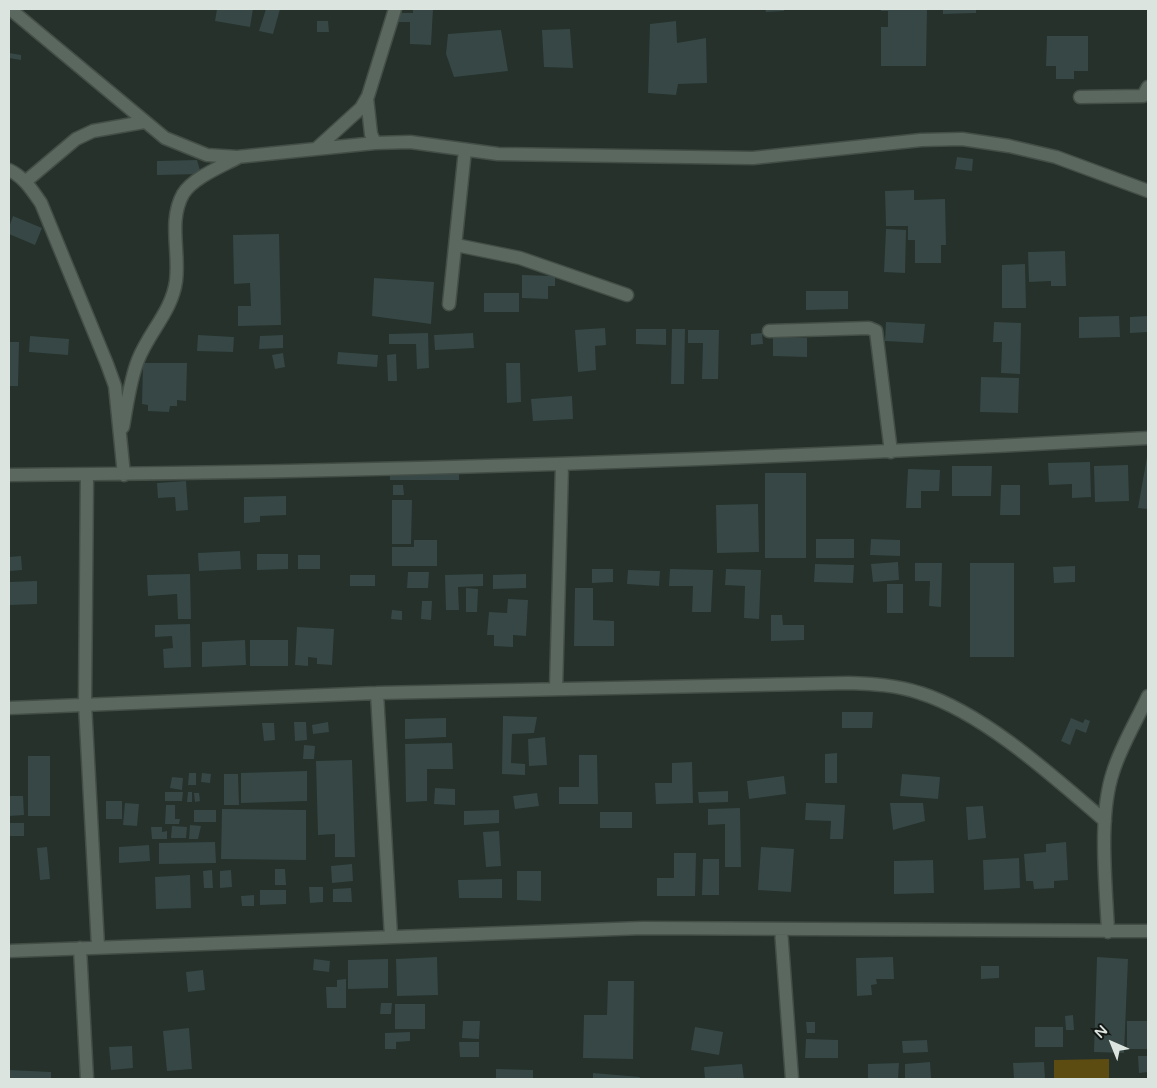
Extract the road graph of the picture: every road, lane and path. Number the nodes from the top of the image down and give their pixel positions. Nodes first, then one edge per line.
1 (10, 9) edge
2 (395, 9) edge
3 (1146, 94) edge
4 (1080, 97) dead end
5 (367, 98) junction
6 (144, 122) junction
7 (375, 143) junction
8 (316, 149) junction
9 (465, 150) junction
10 (237, 157) junction
11 (9, 170) edge
12 (25, 182) junction
13 (1148, 191) edge
14 (456, 245) junction
15 (627, 296) dead end
16 (449, 304) dead end
17 (769, 331) dead end
18 (120, 436) junction
19 (1148, 438) edge
20 (891, 452) junction
21 (562, 465) junction
22 (86, 474) junction
23 (9, 475) edge
24 (124, 475) junction
25 (556, 689) junction
26 (377, 693) junction
27 (1148, 696) edge
28 (85, 704) junction
29 (9, 708) edge
30 (1105, 821) junction
31 (781, 929) junction
32 (1148, 931) edge
33 (1108, 932) junction
34 (391, 937) junction
35 (98, 947) junction
36 (80, 948) junction
37 (9, 950) edge
38 (87, 1079) edge
39 (792, 1079) edge

1 - 6 street
2 - 5 street
3 - 4 street
5 - 7 street
5 - 8 street
6 - 10 street
6 - 12 street
7 - 8 street
7 - 9 street
8 - 10 street
9 - 13 street
9 - 14 street
10 - 18 street
11 - 12 street
12 - 18 street
14 - 15 street
14 - 16 street
17 - 20 street
18 - 24 street
19 - 20 street
20 - 21 street
21 - 24 street
21 - 25 street
22 - 23 street
22 - 24 street
22 - 28 street
25 - 26 street
25 - 30 street
26 - 28 street
26 - 34 street
27 - 30 street
28 - 29 street
28 - 35 street
30 - 33 street
31 - 33 street
31 - 34 street
31 - 39 street
32 - 33 street
34 - 35 street
35 - 36 street
36 - 37 street
36 - 38 street

